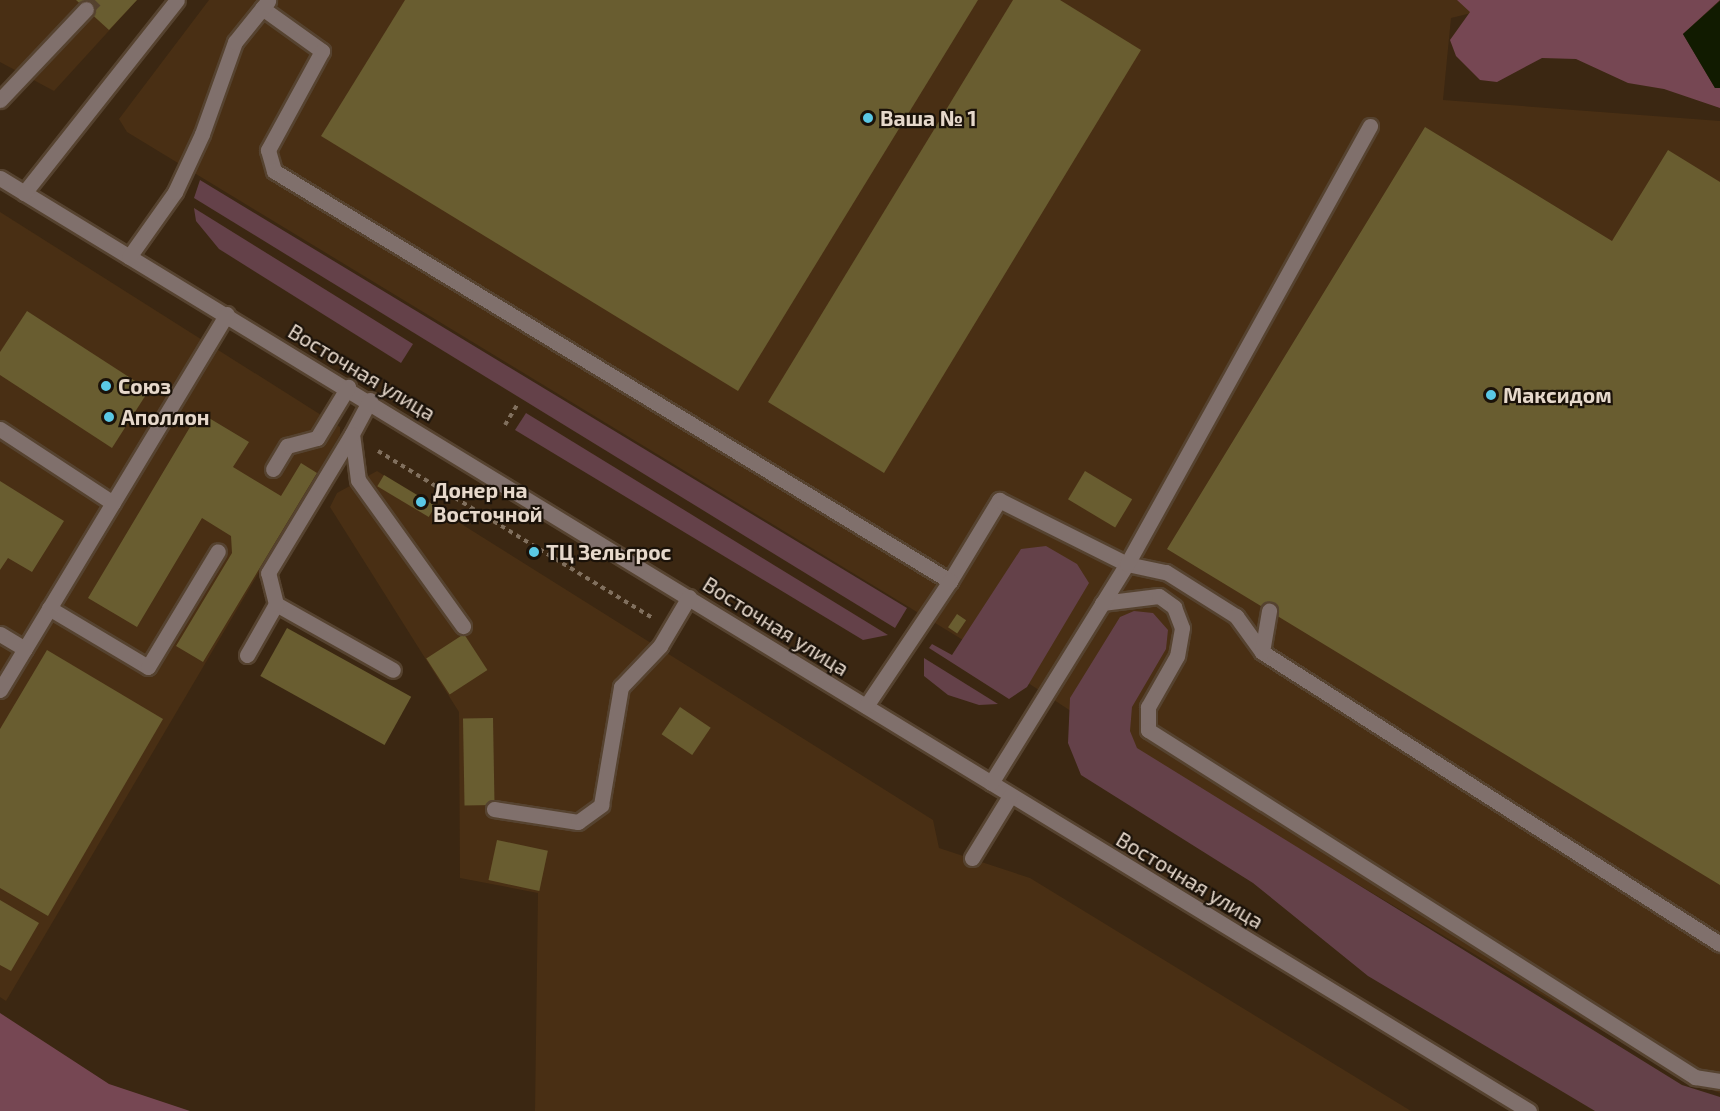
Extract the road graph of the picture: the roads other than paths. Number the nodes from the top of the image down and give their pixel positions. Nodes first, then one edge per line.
1 (177, 0) edge
2 (265, 4) edge
3 (86, 9) tunnel mouth
4 (0, 100) edge
5 (1370, 126) dead end
6 (0, 178) edge
7 (24, 193) junction
8 (129, 257) junction
9 (227, 314) junction
10 (348, 387) junction
11 (370, 400) junction
12 (0, 429) edge
13 (352, 435) junction
14 (273, 469) dead end
15 (113, 503) junction
16 (218, 551) dead end
17 (1127, 564) junction
18 (950, 581) junction
19 (689, 597) junction
20 (1102, 603) junction
21 (276, 604) junction
22 (49, 608) junction
23 (1269, 611) dead end
24 (463, 626) dead end
25 (0, 634) edge
26 (25, 650) junction
27 (1262, 652) junction
28 (247, 656) dead end
29 (393, 670) dead end
30 (0, 690) edge
31 (866, 706) junction
32 (991, 783) junction
33 (1010, 796) junction
34 (494, 809) dead end
35 (972, 858) dead end
36 (1720, 944) edge
37 (1720, 1081) edge
38 (1529, 1111) edge

1 - 7 street
2 - 8 street
2 - 18 street
3 - 4 street
5 - 17 street
6 - 7 street, Восточная улица
7 - 8 street, Восточная улица
8 - 9 street, Восточная улица
9 - 10 street, Восточная улица
9 - 15 street
10 - 11 street, Восточная улица
10 - 14 street
11 - 13 street
11 - 19 street, Восточная улица
12 - 15 street
13 - 21 street
13 - 24 street
15 - 22 street
16 - 22 street
17 - 18 street
17 - 20 street
17 - 27 street
18 - 31 street
19 - 31 street, Восточная улица
19 - 34 street
20 - 32 street
20 - 37 street
21 - 28 street
21 - 29 street
22 - 26 street
23 - 27 street
25 - 26 street
26 - 30 street
27 - 36 street
31 - 32 street, Восточная улица
32 - 33 street, Восточная улица
33 - 35 street
33 - 38 street, Восточная улица

